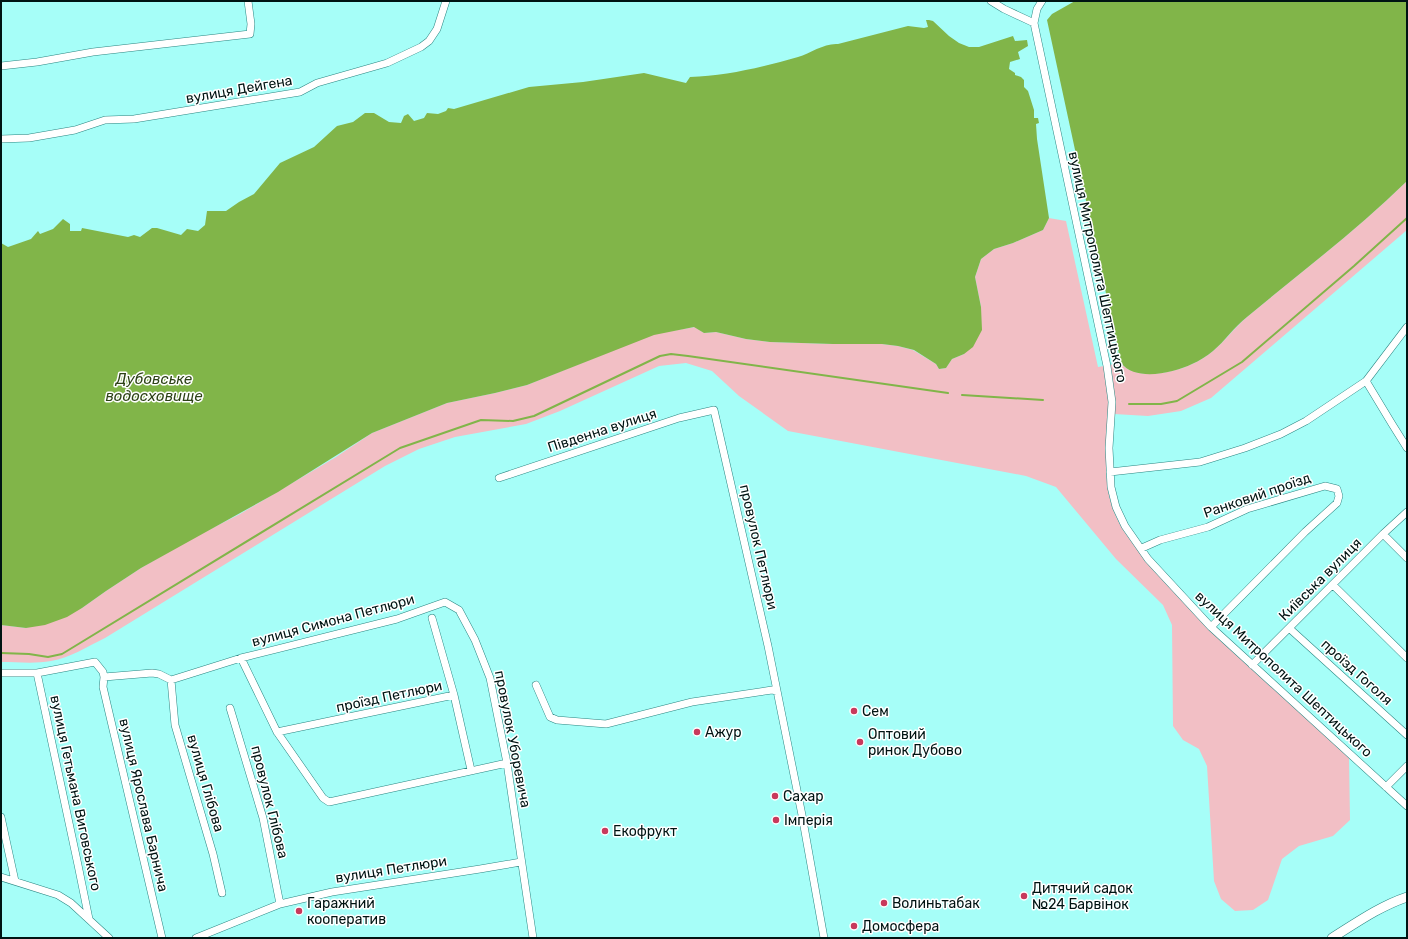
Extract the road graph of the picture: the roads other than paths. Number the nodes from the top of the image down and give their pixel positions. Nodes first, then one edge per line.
1 (248, 1) edge
2 (446, 1) edge
3 (991, 1) edge
4 (1042, 1) edge
5 (1034, 23) junction
6 (1, 66) edge
7 (1, 139) edge
8 (1407, 327) edge
9 (1366, 381) junction
10 (714, 410) joint
11 (1407, 448) edge
12 (1110, 472) junction
13 (498, 478) dead end
14 (1407, 512) edge
15 (1383, 534) junction
16 (1142, 548) junction
17 (1407, 558) edge
18 (1333, 585) junction
19 (431, 606) joint
20 (432, 618) dead end
21 (1211, 627) junction
22 (1289, 628) junction
23 (241, 658) junction
24 (1407, 658) edge
25 (1252, 665) junction
26 (1, 673) edge
27 (37, 673) junction
28 (104, 677) junction
29 (171, 680) junction
30 (536, 685) dead end
31 (777, 692) junction
32 (454, 695) junction
33 (230, 708) dead end
34 (277, 732) junction
35 (1407, 735) edge
36 (507, 763) junction
37 (1407, 766) edge
38 (471, 770) junction
39 (1386, 788) junction
40 (1407, 806) edge
41 (1, 817) edge
42 (521, 862) junction
43 (1, 876) edge
44 (14, 880) junction
45 (222, 893) dead end
46 (1404, 899) edge
47 (280, 904) junction
48 (88, 919) junction
49 (109, 938) edge
50 (162, 938) edge
51 (196, 938) edge
52 (533, 938) edge
53 (824, 938) edge
54 (1332, 938) edge

1 - 6 street
2 - 7 street, вулиця Дейгена
3 - 5 street
4 - 5 street
5 - 12 street, вулиця Митрополита Шептицького
8 - 9 street
9 - 11 street
9 - 12 street
10 - 13 street, Південна вулиця
10 - 31 street, провулок Петлюри
12 - 16 street, вулиця Митрополита Шептицького
14 - 15 street, Київська вулиця
15 - 17 street
15 - 18 street, Київська вулиця
16 - 21 street, вулиця Митрополита Шептицького
16 - 21 street, Ранковий проїзд
18 - 22 street, Київська вулиця
18 - 24 street
19 - 23 street, вулиця Симона Петлюри
19 - 36 street, провулок Уборевича
20 - 32 street
21 - 25 street, вулиця Митрополита Шептицького
22 - 25 street, Київська вулиця
22 - 35 street, проїзд Гоголя
23 - 29 street, вулиця Симона Петлюри
23 - 34 street
25 - 39 street, вулиця Митрополита Шептицького
26 - 27 street
27 - 28 street
27 - 48 street, вулиця Гетьмана Виговського
28 - 29 street
28 - 50 street, вулиця Ярослава Барнича
29 - 45 street, вулиця Глібова
30 - 31 street
31 - 53 street, провулок Петлюри
32 - 34 street, проїзд Петлюри
32 - 38 street, проїзд Петлюри
33 - 47 street, провулок Глібова
34 - 38 street
36 - 38 street
36 - 42 street, провулок Уборевича
37 - 39 street
39 - 40 street, вулиця Митрополита Шептицького
41 - 44 street
42 - 47 street, вулиця Петлюри
42 - 52 street
43 - 44 street
44 - 48 street
46 - 54 main road
47 - 51 street, вулиця Петлюри
48 - 49 street

